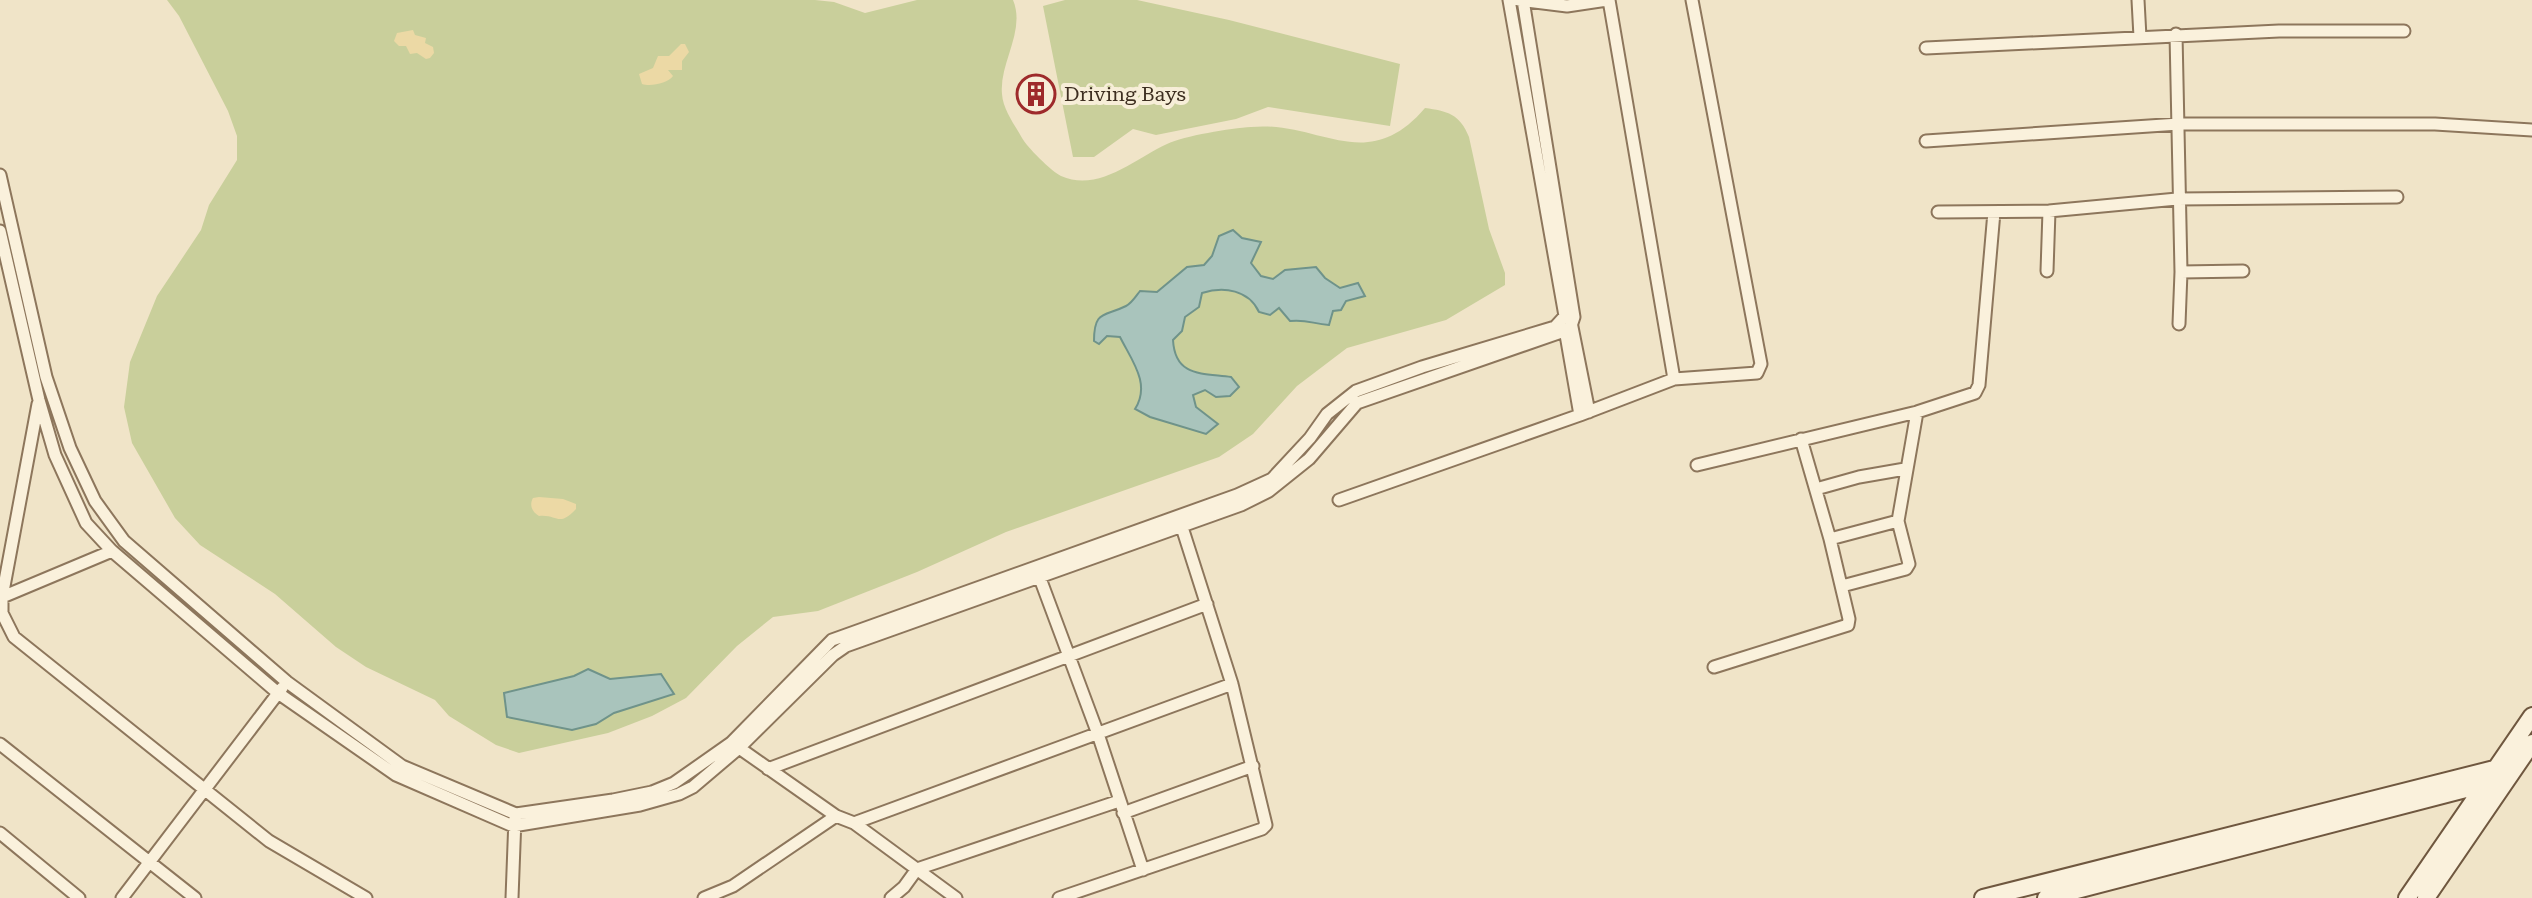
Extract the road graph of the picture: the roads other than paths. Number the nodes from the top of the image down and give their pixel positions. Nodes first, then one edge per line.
1 (1509, 0) edge
2 (1522, 0) edge
3 (1608, 0) edge
4 (1692, 0) edge
5 (2138, 0) edge
6 (2404, 31) dead end
7 (2176, 34) junction
8 (2140, 37) junction
9 (1926, 48) dead end
10 (2179, 124) junction
11 (2532, 130) edge
12 (1926, 141) dead end
13 (0, 175) edge
14 (2397, 197) dead end
15 (2177, 199) junction
16 (2049, 211) junction
17 (1938, 212) dead end
18 (1994, 212) junction
19 (0, 231) edge
20 (2047, 271) dead end
21 (2243, 271) dead end
22 (2181, 272) junction
23 (1566, 323) junction
24 (2179, 324) dead end
25 (46, 377) junction
26 (1674, 379) junction
27 (39, 400) junction
28 (1917, 412) junction
29 (1584, 414) junction
30 (1801, 439) junction
31 (1697, 465) dead end
32 (1905, 469) junction
33 (1816, 489) junction
34 (1339, 500) dead end
35 (1898, 521) junction
36 (1181, 522) junction
37 (1830, 539) junction
38 (112, 551) junction
39 (1037, 572) junction
40 (1842, 586) junction
41 (1, 598) edge
42 (1207, 604) junction
43 (1067, 657) junction
44 (1714, 667) dead end
45 (287, 682) junction
46 (1232, 684) junction
47 (278, 693) junction
48 (2532, 716) edge
49 (1098, 734) junction
50 (2532, 743) edge
51 (0, 744) edge
52 (735, 745) junction
53 (1253, 766) junction
54 (768, 769) junction
55 (2496, 777) junction
56 (203, 791) junction
57 (1119, 801) junction
58 (1123, 813) junction
59 (836, 816) junction
60 (515, 820) junction
61 (854, 823) junction
62 (0, 833) edge
63 (150, 863) junction
64 (917, 869) junction
65 (1143, 870) junction
66 (79, 898) edge
67 (122, 898) edge
68 (195, 898) edge
69 (366, 898) edge
70 (512, 898) edge
71 (704, 898) edge
72 (891, 898) edge
73 (956, 898) edge
74 (1059, 898) edge
75 (1983, 898) edge
76 (2046, 898) edge
77 (2407, 898) edge
78 (2426, 898) edge

1 - 23 street
2 - 3 street
2 - 23 street
3 - 26 street
4 - 26 street
5 - 8 street
6 - 7 street
7 - 8 street
7 - 10 street
8 - 9 street
10 - 11 street
10 - 12 street
10 - 15 street
13 - 25 street
14 - 15 street
15 - 16 street
15 - 22 street
16 - 18 street
16 - 20 street
17 - 18 street
18 - 28 street
19 - 27 street
21 - 22 street
22 - 24 street
23 - 29 street
23 - 36 street
25 - 27 street
25 - 45 street
26 - 29 street
27 - 38 street
27 - 41 street
28 - 30 street
28 - 32 street
29 - 34 street
30 - 31 street
30 - 33 street
32 - 33 street
32 - 35 street
33 - 37 street
35 - 37 street
35 - 40 street
36 - 39 street
36 - 42 street
37 - 40 street
38 - 41 street
38 - 47 street
39 - 43 street
39 - 52 street
40 - 44 street
41 - 56 street
42 - 43 street
42 - 46 street
43 - 49 street
43 - 54 street
45 - 47 street
45 - 60 street
46 - 49 street
46 - 53 street
47 - 56 street
47 - 60 street
48 - 55 street
49 - 57 street
49 - 61 street
50 - 55 street
51 - 63 street
52 - 54 street
52 - 60 street
53 - 58 street
53 - 65 street
54 - 59 street
55 - 75 street
55 - 76 street
55 - 77 street
55 - 78 street
56 - 63 street
56 - 69 street
57 - 58 street
57 - 64 street
58 - 65 street
59 - 61 street
59 - 71 street
60 - 70 street
61 - 64 street
62 - 66 street
63 - 67 street
63 - 68 street
64 - 72 street
64 - 73 street
65 - 74 street

